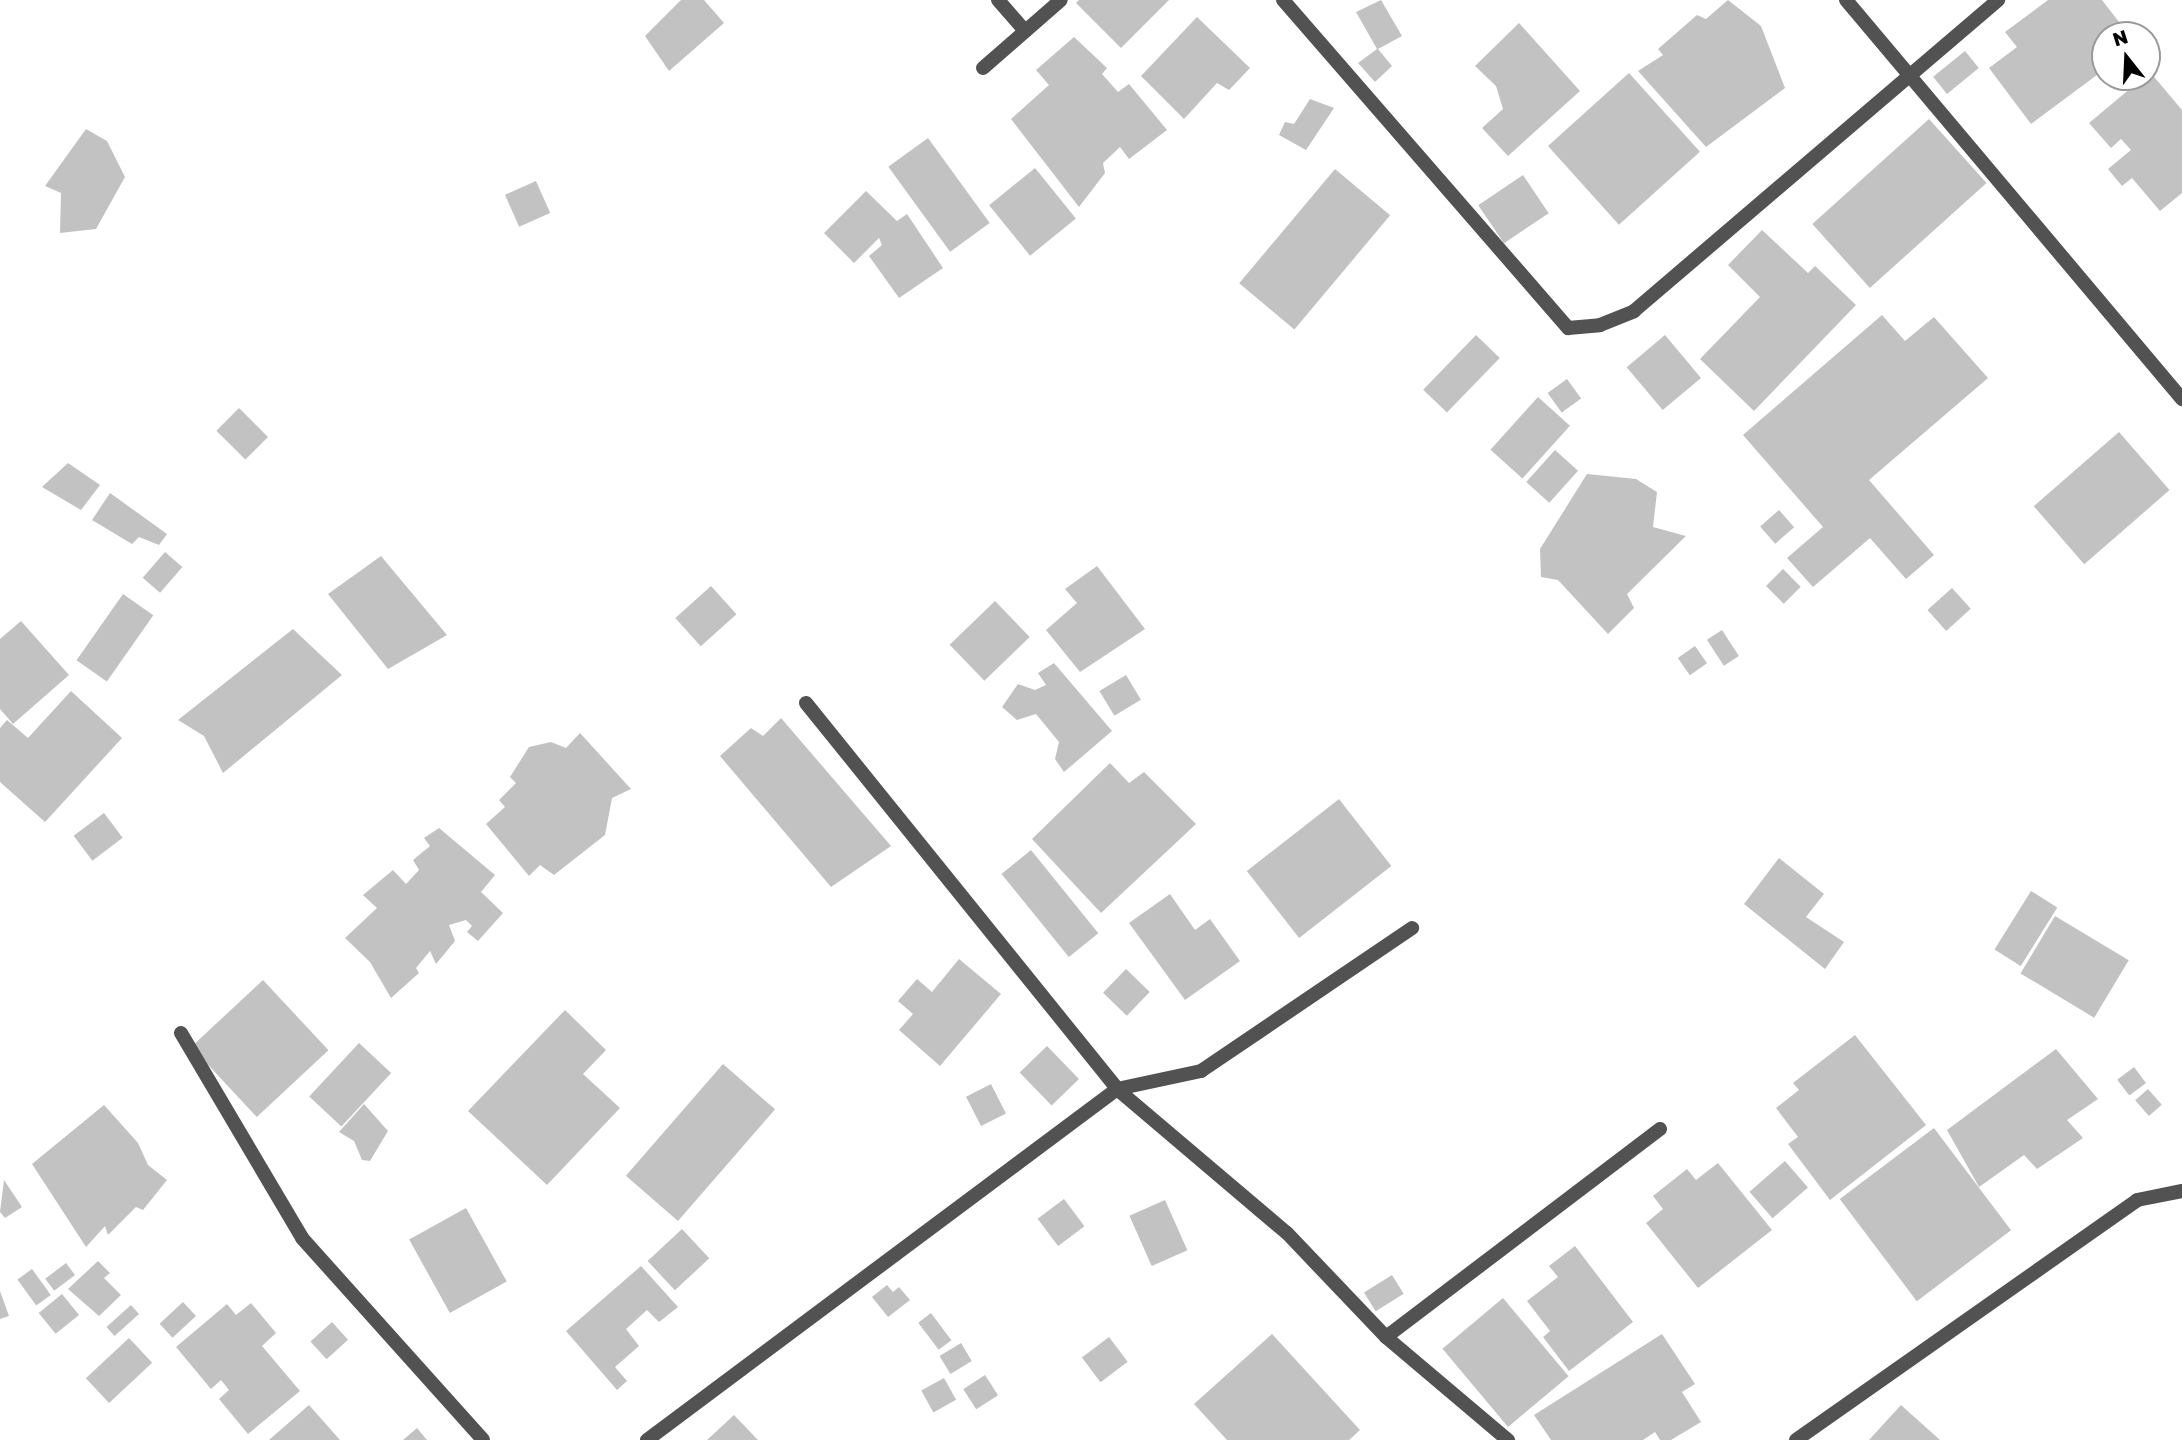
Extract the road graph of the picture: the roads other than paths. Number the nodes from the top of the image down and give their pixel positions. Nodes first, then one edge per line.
1 (999, 0) edge
2 (1061, 0) edge
3 (1283, 0) edge
4 (1846, 0) edge
5 (1998, 0) edge
6 (1025, 31) junction
7 (983, 68) dead end
8 (1912, 75) junction
9 (2182, 399) edge
10 (806, 703) dead end
11 (1412, 928) dead end
12 (181, 1033) dead end
13 (1117, 1089) junction
14 (1660, 1129) dead end
15 (2182, 1191) edge
16 (1386, 1337) junction
17 (483, 1440) edge
18 (647, 1440) edge
19 (1508, 1440) edge
20 (1796, 1440) edge

1 - 6 street
2 - 6 street
3 - 8 street
4 - 8 street
5 - 8 street
6 - 7 street
8 - 9 street
10 - 13 street
11 - 13 street
12 - 17 street
13 - 16 street
13 - 18 street
14 - 16 street
15 - 20 street
16 - 19 street

